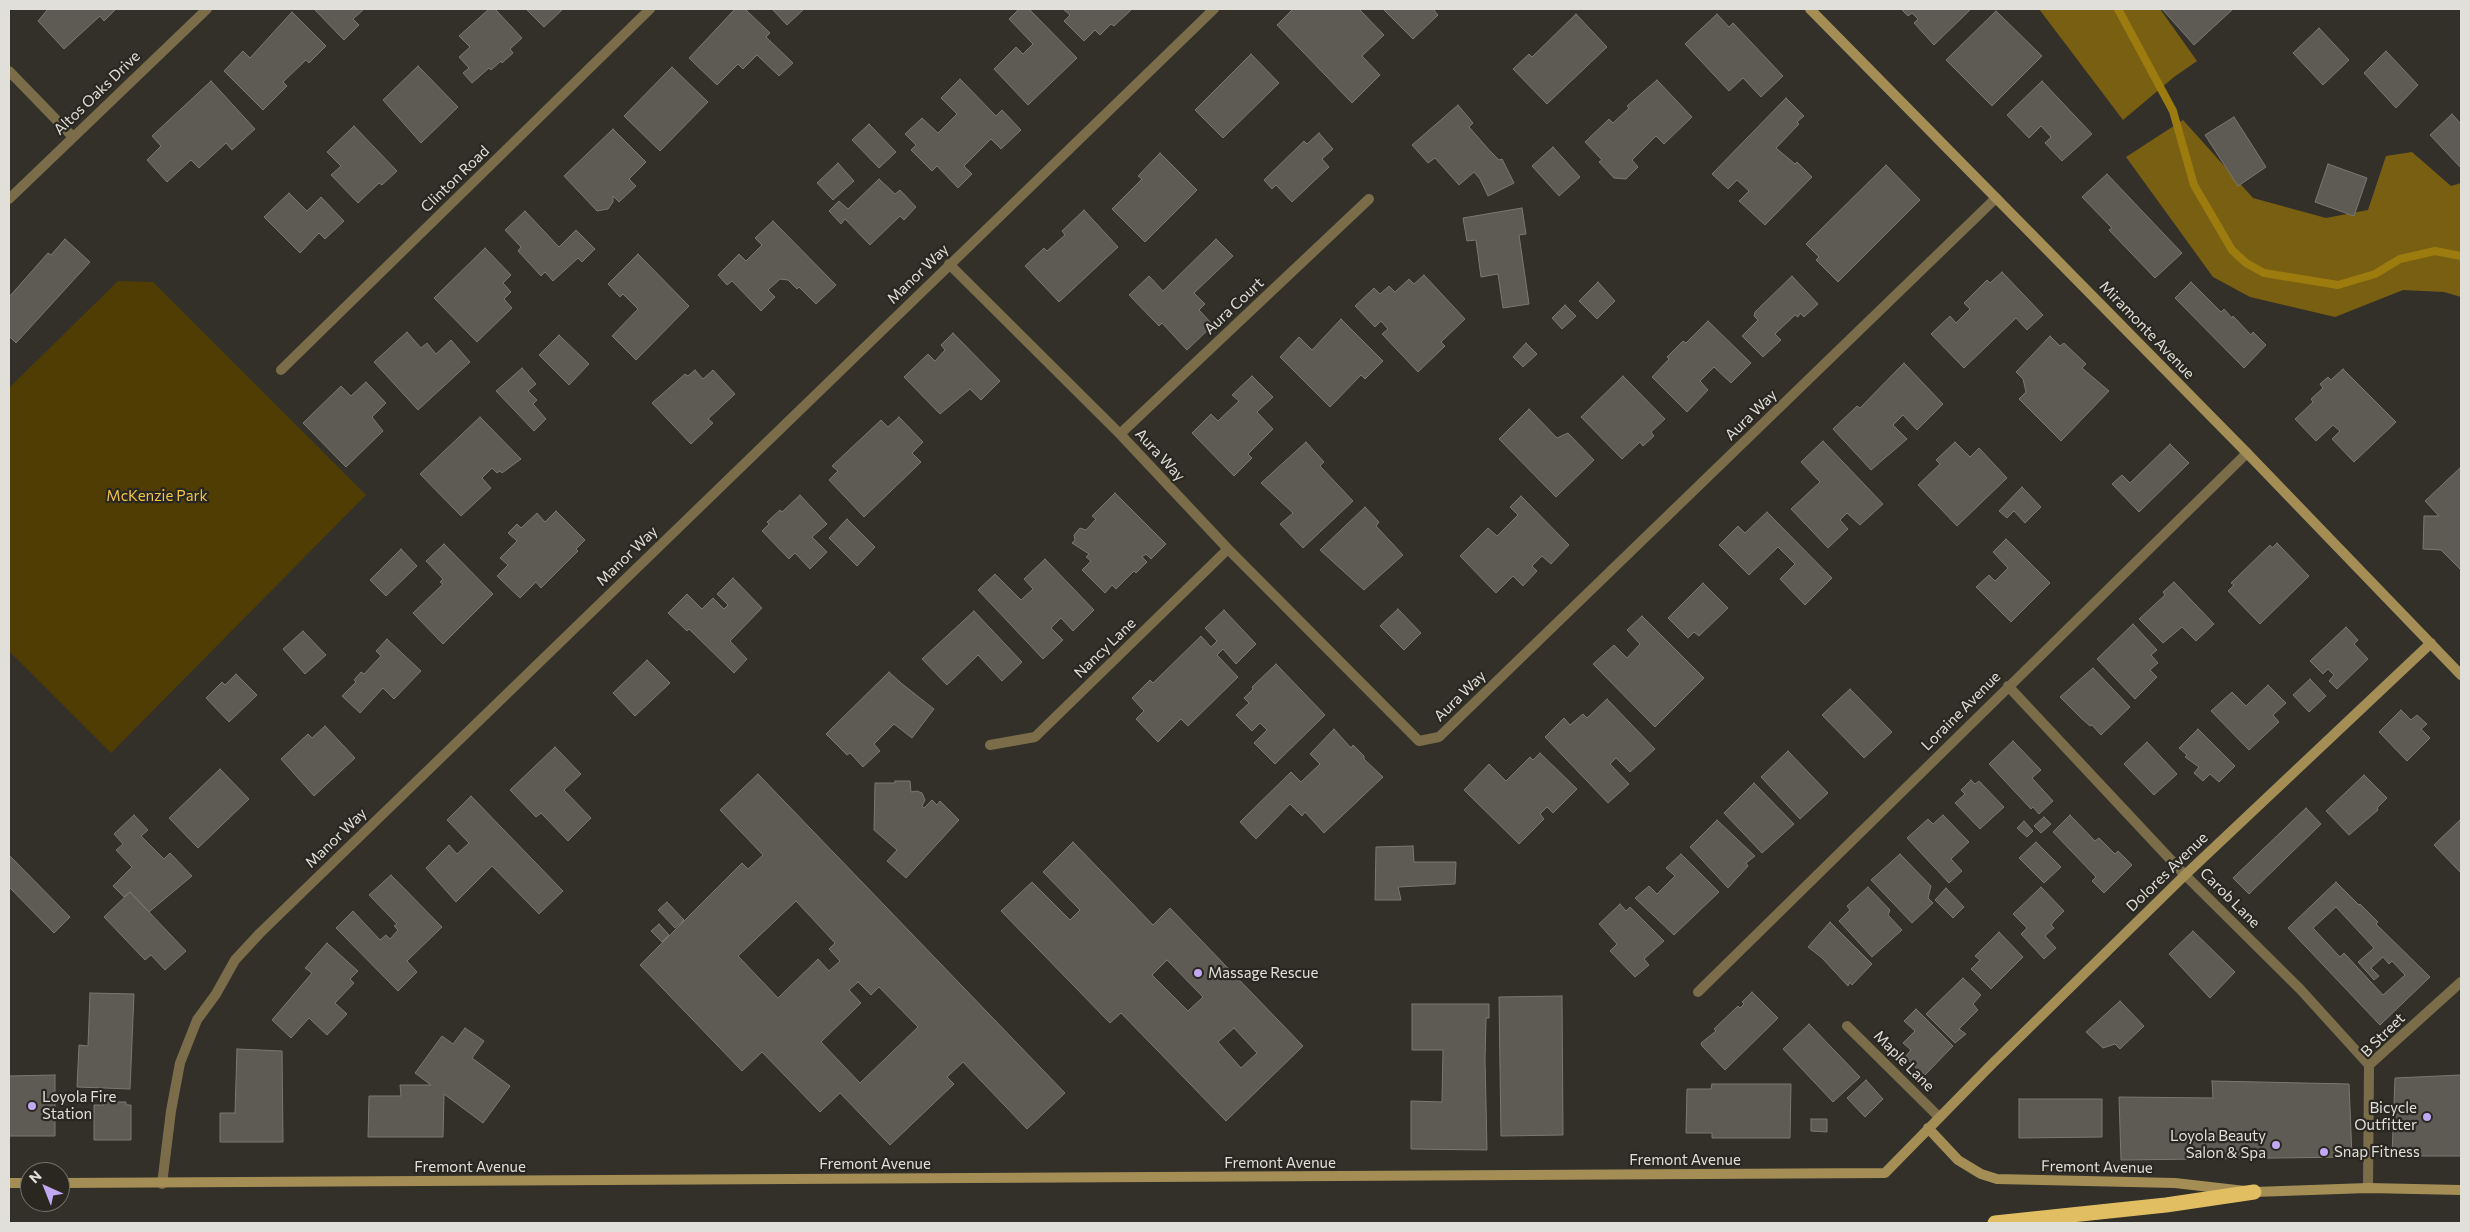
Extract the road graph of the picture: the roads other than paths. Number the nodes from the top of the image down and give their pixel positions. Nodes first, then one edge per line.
1 (207, 9) edge
2 (650, 9) edge
3 (1214, 9) edge
4 (1810, 9) edge
5 (9, 71) edge
6 (73, 138) junction
7 (1996, 198) junction
8 (9, 199) edge
9 (1369, 199) dead end
10 (949, 264) junction
11 (281, 370) dead end
12 (1120, 434) junction
13 (2247, 453) junction
14 (1228, 549) junction
15 (2431, 643) junction
16 (2461, 674) edge
17 (2008, 686) junction
18 (990, 745) dead end
19 (2185, 875) junction
20 (2461, 982) edge
21 (1698, 992) dead end
22 (1847, 1026) dead end
23 (2370, 1065) junction
24 (1939, 1117) junction
25 (1928, 1128) junction
26 (70, 1183) edge
27 (162, 1184) junction
28 (2368, 1188) junction
29 (2461, 1190) edge
30 (2254, 1192) junction
31 (1995, 1223) edge

1 - 6 street, Altos Oaks Drive
2 - 11 street, Clinton Road
3 - 10 street, Manor Way
4 - 7 street, Miramonte Avenue
5 - 6 street
6 - 8 street, Altos Oaks Drive
7 - 13 street, Miramonte Avenue
7 - 14 street, Aura Way
9 - 12 street, Aura Court
10 - 12 street, Aura Way
10 - 27 street, Manor Way
12 - 14 street, Aura Way
13 - 15 street, Miramonte Avenue
13 - 17 street, Loraine Avenue
14 - 18 street, Nancy Lane
15 - 16 street, Miramonte Avenue
15 - 19 street, Dolores Avenue
17 - 19 street, Carob Lane
17 - 21 street, Loraine Avenue
19 - 23 street, Carob Lane
19 - 24 street, Dolores Avenue
20 - 23 street, B Street
22 - 24 street, Maple Lane
23 - 28 street, B Street
24 - 25 street, Dolores Avenue
25 - 27 street, Fremont Avenue
25 - 30 street, Fremont Avenue
26 - 27 street, Fremont Avenue
28 - 29 street, Fremont Avenue
28 - 30 street, Fremont Avenue
30 - 31 highway

